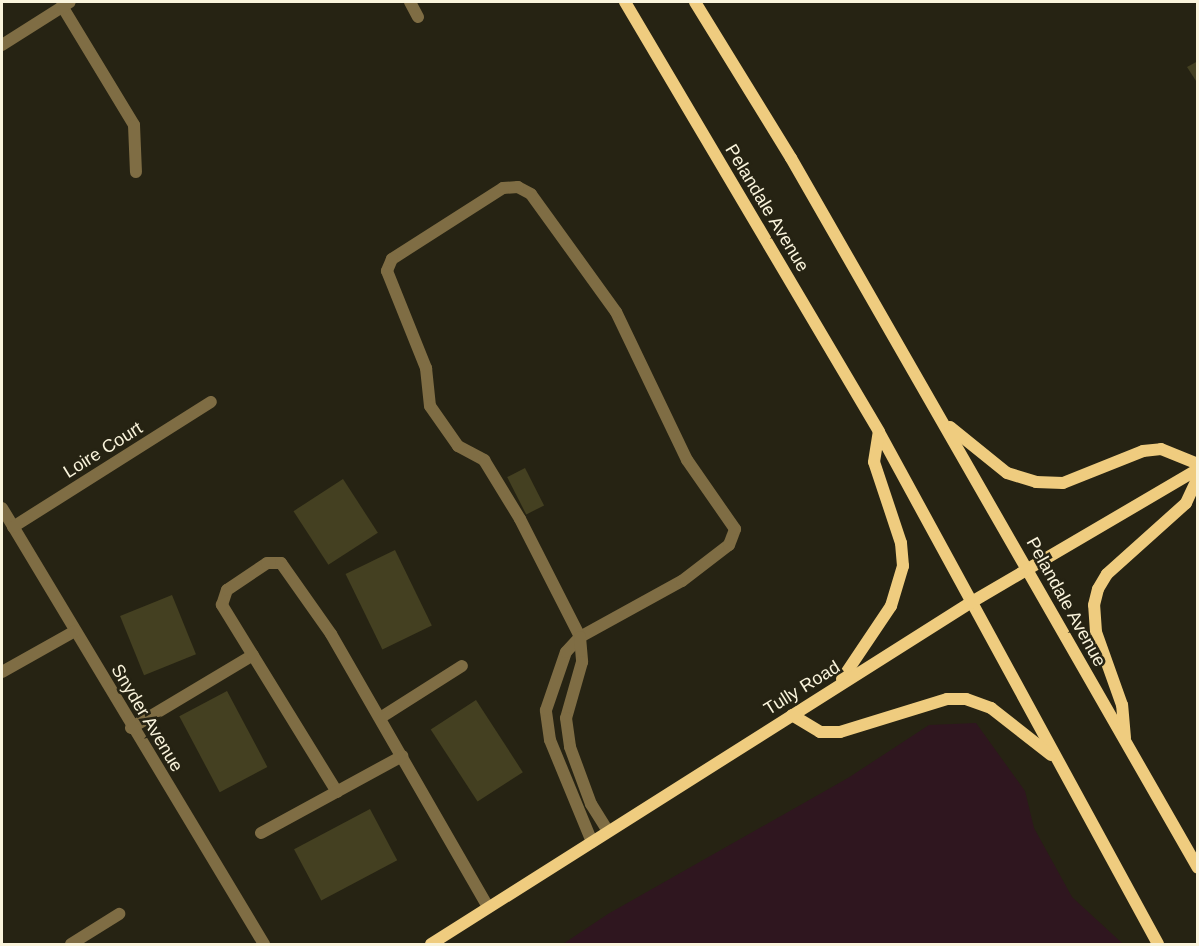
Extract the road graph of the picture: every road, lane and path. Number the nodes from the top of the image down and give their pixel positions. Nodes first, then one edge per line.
1 (410, 2) edge
2 (625, 2) edge
3 (694, 2) edge
4 (66, 4) edge
5 (418, 17) dead end
6 (2, 45) edge
7 (136, 172) dead end
8 (212, 402) dead end
9 (940, 417) junction
10 (879, 432) junction
11 (1197, 464) edge
12 (1197, 469) edge
13 (1197, 477) edge
14 (2, 507) edge
15 (13, 527) junction
16 (1027, 569) junction
17 (970, 603) junction
18 (75, 631) junction
19 (580, 638) junction
20 (253, 655) junction
21 (462, 666) dead end
22 (2, 672) edge
23 (792, 715) junction
24 (380, 718) junction
25 (131, 728) junction
26 (1125, 743) junction
27 (402, 756) junction
28 (1056, 759) junction
29 (337, 792) junction
30 (608, 831) junction
31 (261, 833) dead end
32 (592, 842) junction
33 (1197, 868) edge
34 (489, 907) junction
35 (119, 914) dead end
36 (71, 945) edge
37 (264, 945) edge
38 (431, 945) edge
39 (1158, 945) edge

1 - 5 street
2 - 10 main road, Pelandale Avenue
3 - 9 main road, Pelandale Avenue
4 - 6 street
4 - 7 street
8 - 15 street, Loire Court
9 - 11 main road, Pelandale Avenue
9 - 16 main road, Pelandale Avenue
10 - 17 main road, Pelandale Avenue
10 - 23 main road
12 - 16 main road, Tully Road
13 - 26 main road, Pelandale Avenue
14 - 15 street, Snyder Avenue
15 - 18 street, Snyder Avenue
16 - 17 main road, Tully Road
16 - 26 main road, Pelandale Avenue
17 - 23 main road, Tully Road
17 - 28 main road, Pelandale Avenue
18 - 22 street
18 - 25 street, Snyder Avenue
19 - 19 street
19 - 30 street
19 - 32 street
20 - 24 street
20 - 25 street
20 - 29 street
21 - 24 street
23 - 28 main road, Pelandale Avenue
23 - 30 main road, Tully Road
24 - 27 street
25 - 37 street, Snyder Avenue
26 - 33 main road, Pelandale Avenue
27 - 29 street
27 - 34 street
28 - 39 main road, Pelandale Avenue
29 - 31 street
30 - 32 main road, Tully Road
32 - 34 main road, Tully Road
34 - 38 main road, Tully Road
35 - 36 street

